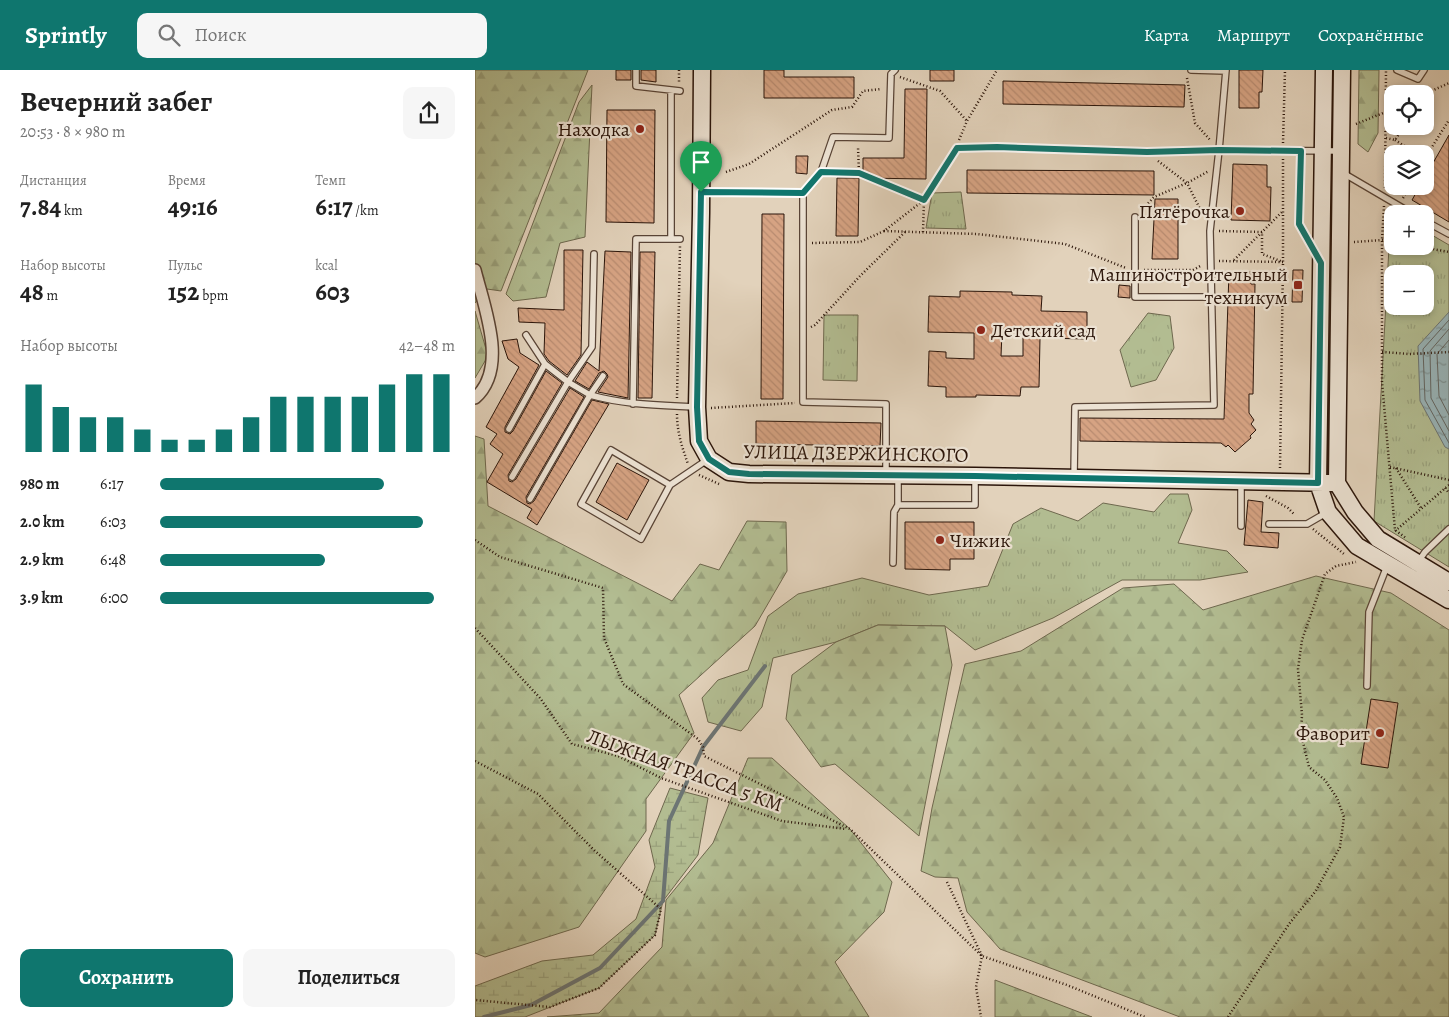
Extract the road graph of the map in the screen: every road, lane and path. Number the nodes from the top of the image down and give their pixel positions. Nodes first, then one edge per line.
1 (636, 70) edge
2 (702, 70) edge
3 (997, 70) edge
4 (1185, 70) edge
5 (1191, 70) edge
6 (1226, 70) edge
7 (1285, 70) edge
8 (1324, 70) edge
9 (1342, 70) edge
10 (1386, 70) edge
11 (1397, 70) edge
12 (1424, 70) edge
13 (893, 72) edge
14 (1449, 83) edge
15 (1386, 85) edge
16 (891, 89) junction
17 (671, 90) junction
18 (1434, 90) edge
19 (680, 91) dead end
20 (1384, 112) edge
21 (1449, 120) edge
22 (967, 121) junction
23 (1341, 131) junction
24 (1386, 135) edge
25 (1398, 135) edge
26 (858, 138) junction
27 (1386, 138) junction
28 (1395, 140) junction
29 (1403, 145) edge
30 (1434, 145) edge
31 (957, 148) junction
32 (1219, 150) junction
33 (1283, 150) junction
34 (1301, 151) junction
35 (1323, 151) junction
36 (1340, 151) junction
37 (1147, 152) junction
38 (1218, 166) junction
39 (726, 172) dead end
40 (821, 172) junction
41 (1340, 172) junction
42 (859, 173) junction
43 (1187, 183) junction
44 (701, 192) junction
45 (803, 193) junction
46 (1385, 196) junction
47 (924, 200) junction
48 (1397, 205) edge
49 (1282, 212) junction
50 (1135, 217) joint
51 (1434, 225) edge
52 (884, 231) junction
53 (905, 232) junction
54 (923, 232) junction
55 (1449, 234) edge
56 (671, 239) junction
57 (680, 239) dead end
58 (1382, 240) junction
59 (803, 243) junction
60 (1341, 244) junction
61 (1434, 249) edge
62 (1449, 252) edge
63 (594, 254) dead end
64 (1233, 261) dead end
65 (1321, 263) junction
66 (475, 270) edge
67 (1134, 270) junction
68 (1212, 297) junction
69 (803, 330) junction
70 (526, 335) dead end
71 (1382, 352) junction
72 (1449, 352) edge
73 (545, 364) junction
74 (603, 376) dead end
75 (568, 382) junction
76 (590, 395) junction
77 (475, 398) edge
78 (803, 402) junction
79 (633, 404) junction
80 (697, 407) junction
81 (509, 429) dead end
82 (709, 459) junction
83 (1390, 467) junction
84 (1395, 468) junction
85 (892, 475) junction
86 (975, 476) junction
87 (512, 477) dead end
88 (1074, 478) junction
89 (1449, 480) edge
90 (1241, 481) junction
91 (1281, 482) junction
92 (1318, 483) junction
93 (1337, 483) junction
94 (1449, 484) edge
95 (670, 485) junction
96 (1445, 488) junction
97 (1449, 493) edge
98 (530, 499) dead end
99 (898, 505) junction
100 (1421, 508) junction
101 (1328, 512) junction
102 (1269, 524) dead end
103 (1241, 526) dead end
104 (1449, 529) edge
105 (1395, 530) junction
106 (475, 540) edge
107 (1421, 557) junction
108 (1383, 561) junction
109 (893, 563) dead end
110 (1449, 582) edge
111 (1449, 600) edge
112 (475, 628) edge
113 (1367, 686) dead end
114 (475, 761) edge
115 (850, 829) junction
116 (947, 882) dead end
117 (982, 956) junction
118 (475, 1000) edge
119 (981, 1017) edge
120 (1145, 1017) edge
121 (1228, 1017) edge

1 - 17 lane
2 - 44 main road
3 - 22 path
4 - 32 path
5 - 6 lane
6 - 32 lane
7 - 33 path
8 - 35 main road
9 - 23 main road
10 - 15 path
11 - 12 lane
13 - 16 lane
13 - 22 path
14 - 18 path
16 - 26 lane
16 - 39 path
17 - 19 lane
17 - 56 lane
20 - 23 path
21 - 30 path
22 - 31 path
23 - 36 main road
24 - 27 path
25 - 28 path
26 - 40 lane
26 - 42 path
27 - 28 path
27 - 46 path
28 - 29 path
31 - 37 lane
31 - 47 path
32 - 33 lane
32 - 37 lane
32 - 38 lane
33 - 34 lane
33 - 49 path
34 - 35 lane
34 - 65 lane
35 - 36 lane
35 - 65 main road
36 - 41 main road
37 - 43 path
38 - 43 path
38 - 68 lane
40 - 42 path
40 - 45 lane
41 - 46 lane
41 - 60 main road
42 - 47 path
43 - 50 path
44 - 45 lane
44 - 80 main road
45 - 59 lane
46 - 48 lane
46 - 58 path
47 - 52 path
47 - 54 path
49 - 64 path
49 - 91 path
50 - 67 lane
51 - 55 lane
52 - 53 path
52 - 59 path
53 - 54 path
53 - 69 path
54 - 67 path
56 - 57 lane
56 - 79 lane
58 - 60 path
58 - 71 path
59 - 69 lane
60 - 93 main road
61 - 62 path
63 - 75 lane
65 - 92 main road
66 - 77 street
67 - 68 lane
68 - 88 lane
69 - 78 lane
70 - 73 lane
71 - 72 path
71 - 83 path
73 - 75 lane
73 - 81 lane
74 - 76 lane
75 - 76 lane
75 - 87 lane
76 - 79 lane
76 - 98 lane
78 - 80 path
78 - 85 lane
79 - 80 lane
80 - 82 main road
82 - 85 main road, УЛИЦА ДЗЕРЖИНСКОГО
82 - 95 lane
83 - 84 path
83 - 105 path
84 - 89 path
84 - 100 path
85 - 86 main road, УЛИЦА ДЗЕРЖИНСКОГО
85 - 99 lane
86 - 88 main road, УЛИЦА ДЗЕРЖИНСКОГО
86 - 99 lane
88 - 90 main road, УЛИЦА ДЗЕРЖИНСКОГО
90 - 91 main road, УЛИЦА ДЗЕРЖИНСКОГО
90 - 103 lane
91 - 92 main road, УЛИЦА ДЗЕРЖИНСКОГО
92 - 93 main road, УЛИЦА ДЗЕРЖИНСКОГО
92 - 101 main road
93 - 107 main road
94 - 96 path
95 - 95 lane
96 - 97 path
96 - 100 path
99 - 109 lane
100 - 105 path
101 - 102 lane
101 - 108 main road
104 - 107 lane
105 - 107 path
106 - 115 path
107 - 110 main road
108 - 111 main road
108 - 113 lane
108 - 121 path
112 - 115 path, ЛЫЖНАЯ ТРАССА 5 КМ
114 - 118 path
115 - 117 path
116 - 117 path
117 - 119 path
117 - 120 path

